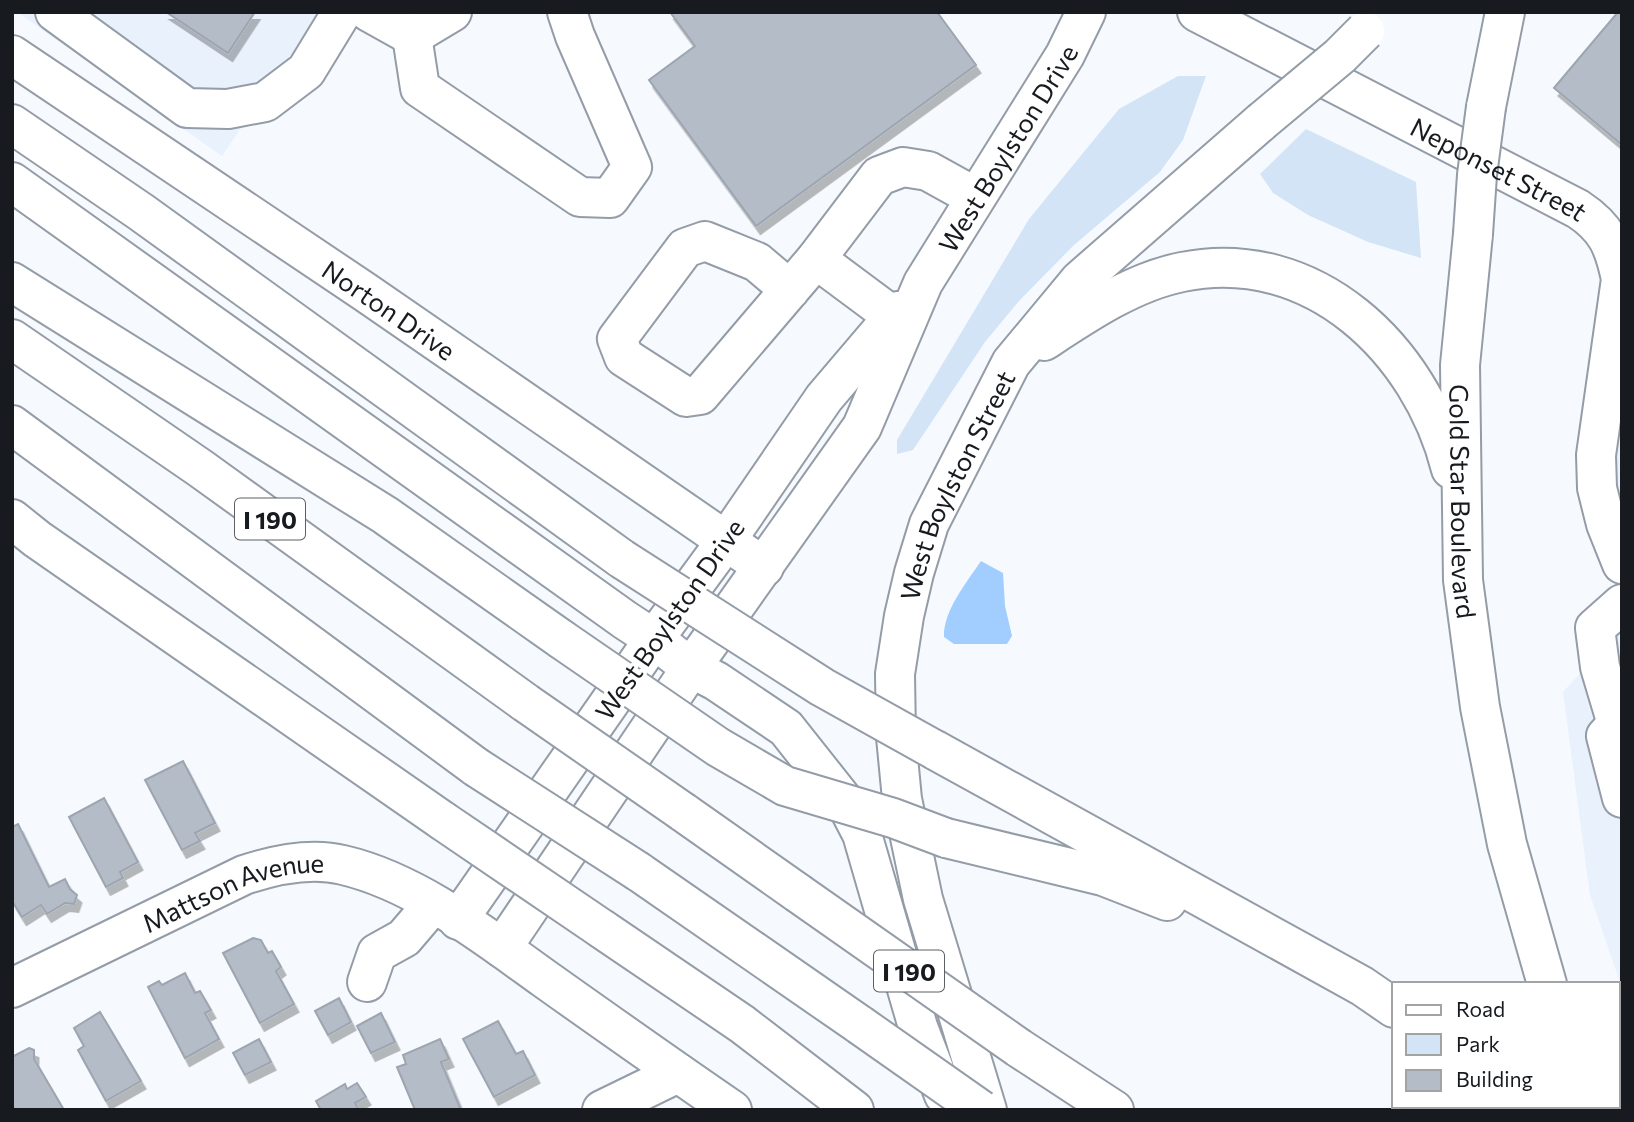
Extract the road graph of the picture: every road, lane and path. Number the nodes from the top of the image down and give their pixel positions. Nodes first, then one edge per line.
1 (55, 12) edge
2 (342, 12) edge
3 (369, 12) edge
4 (452, 12) edge
5 (567, 12) edge
6 (1086, 12) edge
7 (1197, 12) edge
8 (1505, 12) edge
9 (1373, 22) edge
10 (412, 36) junction
11 (12, 55) edge
12 (12, 124) edge
13 (12, 182) edge
14 (975, 197) junction
15 (1619, 254) edge
16 (816, 259) junction
17 (12, 282) edge
18 (923, 283) junction
19 (790, 290) dead end
20 (894, 317) junction
21 (12, 339) edge
22 (1010, 363) junction
23 (12, 425) edge
24 (12, 519) edge
25 (1463, 519) junction
26 (726, 541) junction
27 (1622, 564) edge
28 (764, 567) junction
29 (1622, 604) edge
30 (654, 639) junction
31 (691, 668) junction
32 (1620, 724) edge
33 (1622, 799) edge
34 (445, 912) junction
35 (502, 948) junction
36 (367, 982) dead end
37 (1547, 982) edge
38 (1362, 985) junction
39 (12, 988) edge
40 (1392, 1007) edge
41 (678, 1073) junction
42 (602, 1110) edge
43 (732, 1110) edge
44 (854, 1110) edge
45 (950, 1110) edge
46 (981, 1110) edge
47 (987, 1110) edge
48 (1114, 1110) edge

1 - 2 main road
3 - 10 main road
4 - 10 main road
5 - 10 main road
6 - 14 main road, West Boylston Drive
7 - 15 main road, Neponset Street
8 - 25 main road, Gold Star Boulevard, bridge
9 - 22 main road, West Boylston Street, bridge
11 - 26 main road, Norton Drive
12 - 38 main road, bridge
13 - 30 main road
14 - 16 main road
14 - 18 main road, West Boylston Drive
15 - 27 main road, Neponset Street
16 - 19 main road
16 - 20 main road
17 - 38 main road, bridge
18 - 20 main road, West Boylston Drive
18 - 28 main road, West Boylston Drive
20 - 26 main road, West Boylston Drive
21 - 48 main road, I 190, bridge
22 - 25 main road
22 - 47 main road, West Boylston Street
23 - 46 main road, I 190, bridge
24 - 44 main road, bridge
25 - 37 main road, Gold Star Boulevard
26 - 28 main road, Norton Drive
26 - 30 main road, West Boylston Drive
28 - 31 main road, West Boylston Drive
29 - 32 main road
30 - 31 main road
30 - 34 main road, West Boylston Drive
31 - 35 main road, West Boylston Drive
31 - 45 main road
32 - 33 main road
34 - 35 main road
34 - 36 main road, West Boylston Drive
34 - 39 main road, Mattson Avenue
35 - 41 main road
38 - 40 main road
41 - 42 main road
41 - 43 main road

